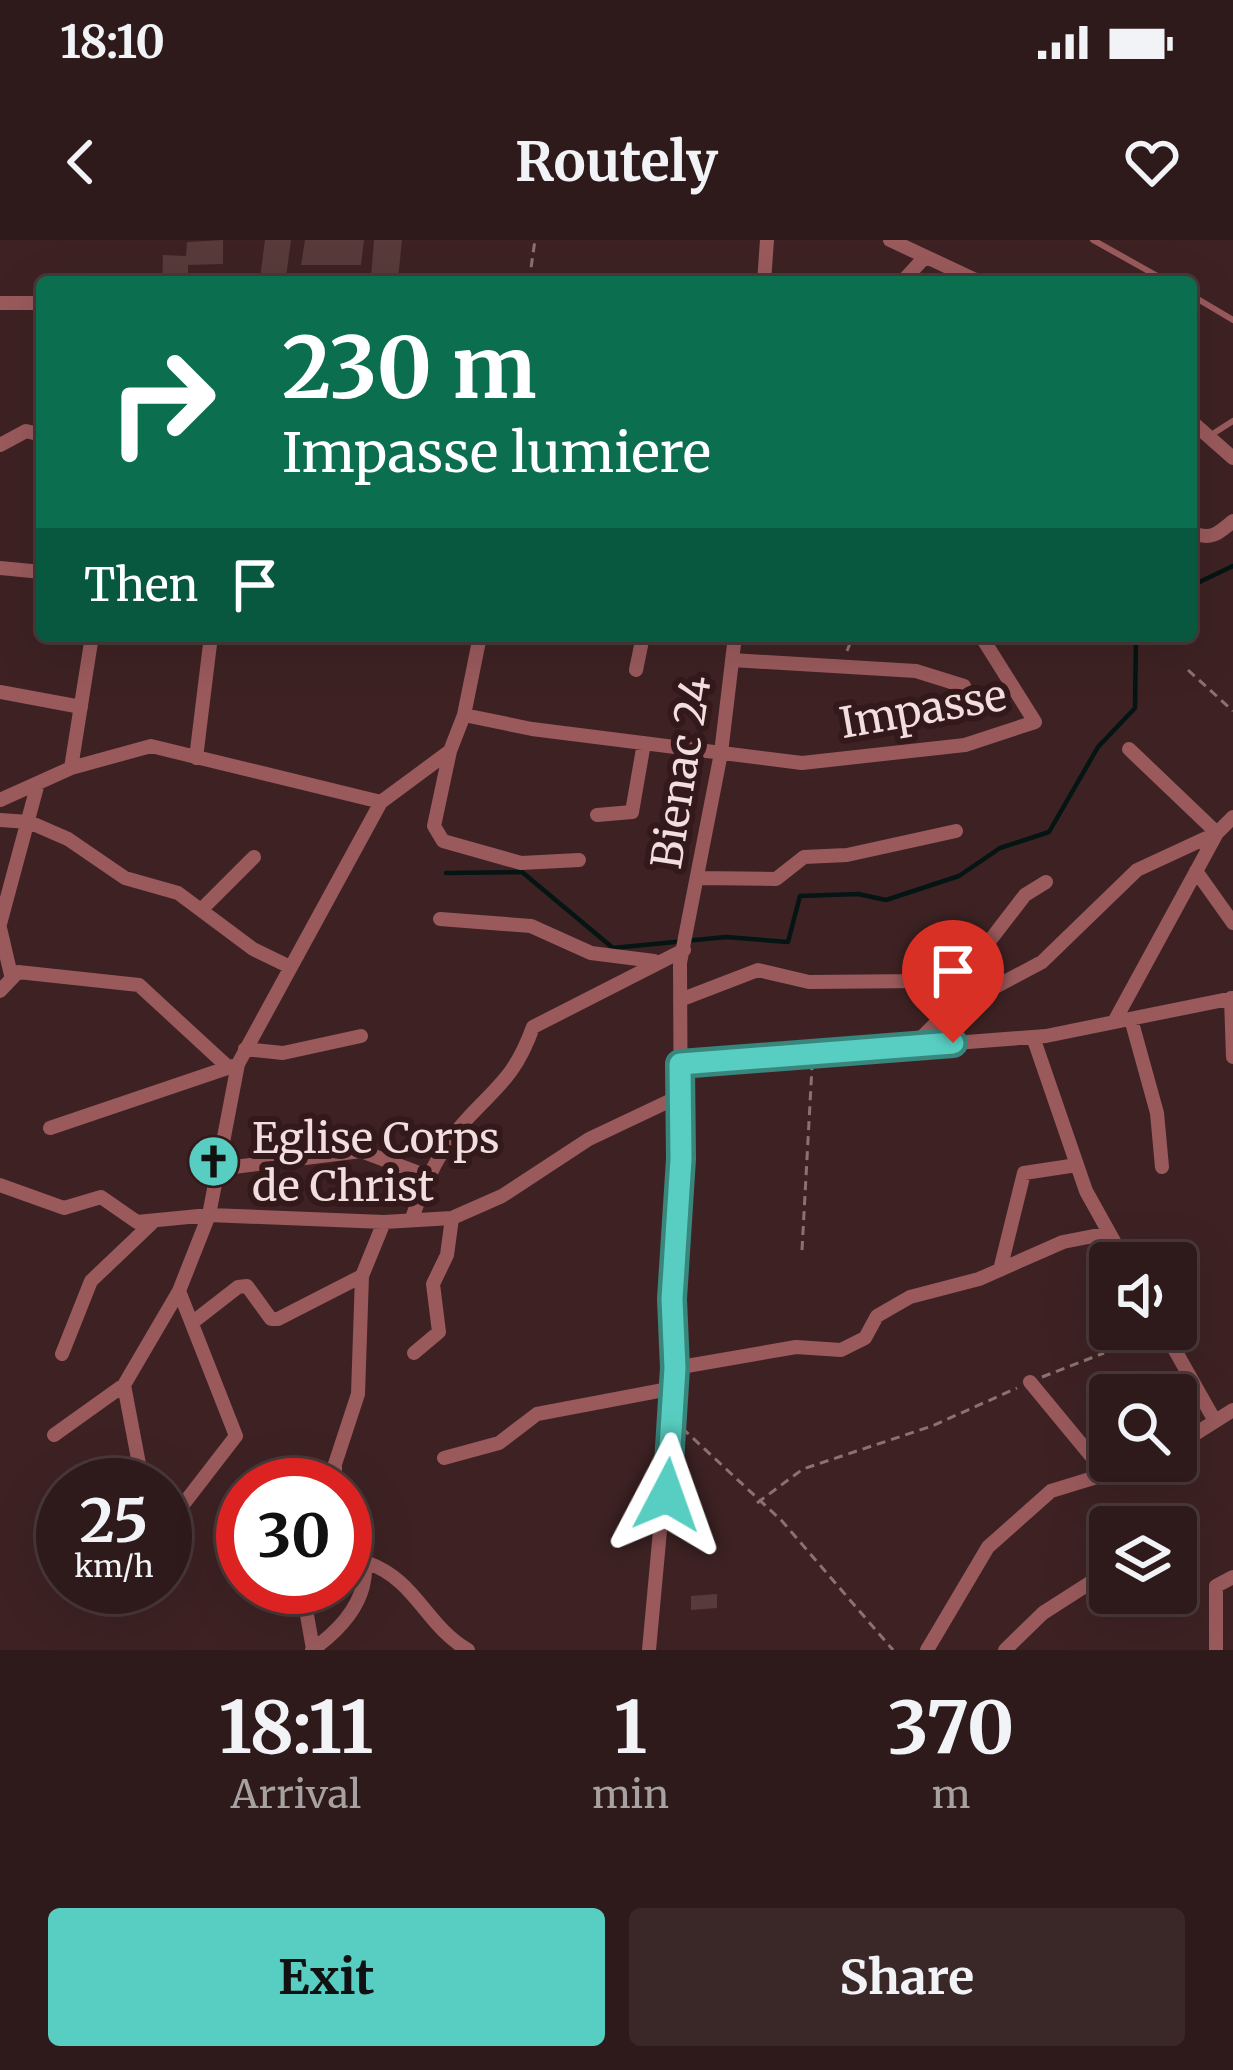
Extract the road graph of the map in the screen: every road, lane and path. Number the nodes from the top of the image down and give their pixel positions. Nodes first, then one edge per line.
1 (535, 240) edge
2 (767, 240) edge
3 (890, 240) edge
4 (1093, 240) edge
5 (926, 256) junction
6 (531, 276) edge
7 (764, 276) edge
8 (908, 276) edge
9 (968, 276) edge
10 (1157, 276) edge
11 (1197, 299) edge
12 (0, 303) edge
13 (36, 303) edge
14 (1233, 320) edge
15 (1233, 421) edge
16 (1197, 426) edge
17 (36, 434) edge
18 (1210, 434) junction
19 (0, 446) edge
20 (1233, 458) edge
21 (1233, 521) edge
22 (1197, 535) edge
23 (0, 568) edge
24 (36, 571) edge
25 (91, 642) edge
26 (210, 642) edge
27 (479, 642) edge
28 (642, 642) edge
29 (734, 642) edge
30 (851, 642) edge
31 (985, 642) edge
32 (732, 660) junction
33 (842, 668) junction
34 (636, 670) dead end
35 (1188, 670) dead end
36 (964, 686) dead end
37 (0, 692) edge
38 (81, 707) junction
39 (1233, 711) edge
40 (464, 715) junction
41 (644, 742) junction
42 (1129, 749) dead end
43 (450, 751) junction
44 (721, 753) junction
45 (196, 758) junction
46 (71, 768) junction
47 (38, 783) junction
48 (0, 800) edge
49 (381, 802) junction
50 (597, 814) dead end
51 (1233, 818) edge
52 (0, 820) edge
53 (29, 822) junction
54 (956, 831) dead end
55 (1218, 832) junction
56 (1233, 844) edge
57 (254, 857) dead end
58 (579, 860) dead end
59 (1196, 871) junction
60 (699, 878) junction
61 (1046, 882) dead end
62 (202, 909) junction
63 (440, 919) dead end
64 (1233, 923) edge
65 (0, 926) edge
66 (682, 957) junction
67 (654, 962) junction
68 (288, 966) junction
69 (10, 975) junction
70 (0, 992) edge
71 (1232, 998) edge
72 (680, 1000) junction
73 (1131, 1018) junction
74 (1114, 1022) junction
75 (361, 1036) dead end
76 (1033, 1037) junction
77 (913, 1046) junction
78 (245, 1049) junction
79 (813, 1054) junction
80 (1233, 1058) edge
81 (680, 1064) junction
82 (233, 1066) junction
83 (680, 1096) junction
84 (50, 1128) dead end
85 (1077, 1165) junction
86 (1162, 1168) dead end
87 (218, 1169) junction
88 (427, 1177) junction
89 (0, 1185) edge
90 (209, 1215) junction
91 (412, 1218) junction
92 (452, 1218) junction
93 (153, 1222) junction
94 (384, 1222) junction
95 (1109, 1233) junction
96 (1114, 1242) edge
97 (802, 1250) dead end
98 (1000, 1270) junction
99 (362, 1276) junction
100 (179, 1292) junction
101 (193, 1322) junction
102 (1175, 1350) edge
103 (414, 1353) dead end
104 (1103, 1353) dead end
105 (62, 1354) dead end
106 (675, 1368) junction
107 (1030, 1382) junction
108 (124, 1384) junction
109 (674, 1388) junction
110 (1233, 1410) edge
111 (673, 1418) junction
112 (1215, 1421) junction
113 (1197, 1433) edge
114 (53, 1436) dead end
115 (1089, 1453) edge
116 (138, 1458) edge
117 (337, 1458) edge
118 (444, 1458) dead end
119 (1089, 1479) edge
120 (192, 1493) edge
121 (757, 1503) junction
122 (372, 1565) edge
123 (1233, 1577) edge
124 (1089, 1583) edge
125 (306, 1614) edge
126 (349, 1614) edge
127 (312, 1649) edge
128 (468, 1650) edge
129 (649, 1650) edge
130 (892, 1650) edge
131 (927, 1650) edge
132 (1005, 1650) edge
133 (1216, 1650) edge

1 - 6 path
2 - 7 street
3 - 5 street
4 - 10 lane
5 - 8 street
5 - 9 street
11 - 14 lane
12 - 13 street
15 - 18 lane
16 - 18 street
17 - 19 street
18 - 20 street
21 - 22 street
23 - 24 street
25 - 38 street
26 - 45 street
27 - 40 street
28 - 34 street
29 - 32 street, Bienac 24
30 - 33 path
31 - 44 street, Impasse
32 - 33 street
32 - 44 street, Bienac 24
33 - 36 street
35 - 39 path
37 - 38 street
38 - 46 street
40 - 41 street
40 - 43 street
41 - 44 street
41 - 50 street
42 - 55 street
43 - 49 street
43 - 58 street
44 - 60 street, Bienac 24
45 - 46 street
45 - 49 street
46 - 47 street
47 - 48 street
47 - 53 street
49 - 68 street
51 - 55 street
52 - 53 street
53 - 62 street
53 - 65 street
54 - 60 street
55 - 56 street
55 - 59 street
55 - 77 street
57 - 62 street
59 - 64 street
59 - 74 street
60 - 66 street, Bienac 24
61 - 72 street
62 - 68 street
63 - 67 street
65 - 69 street
66 - 67 street
66 - 72 street, Bienac 24
67 - 88 street
68 - 78 street
69 - 70 street
69 - 82 street
71 - 73 street
71 - 80 street
72 - 81 street, Bienac 24
73 - 74 street
73 - 86 street
74 - 76 street
75 - 78 street
76 - 77 street
76 - 85 street
77 - 79 street
78 - 82 street
79 - 81 street
79 - 97 path
81 - 83 street, Bienac 24
82 - 84 street
82 - 87 street
83 - 92 street
83 - 106 street, Bienac 24
85 - 95 street
85 - 98 street
87 - 88 street
87 - 90 street
88 - 91 street
89 - 93 street
90 - 93 street
90 - 94 street
90 - 100 street
91 - 92 street
91 - 94 street
92 - 103 street
93 - 105 street
94 - 99 street
95 - 96 street
95 - 98 street
98 - 106 street
99 - 101 street
99 - 117 street
100 - 101 street
100 - 108 street
101 - 120 street
102 - 112 street
104 - 107 path
106 - 109 street, Bienac 24
107 - 115 street
107 - 121 path
108 - 114 street
108 - 116 street
109 - 111 street, Bienac 24
109 - 118 street
110 - 112 street
111 - 121 path
111 - 129 street, Bienac 24
112 - 113 street
119 - 131 street
121 - 130 path
122 - 128 street
123 - 133 street
124 - 132 street
125 - 127 street
126 - 127 street

